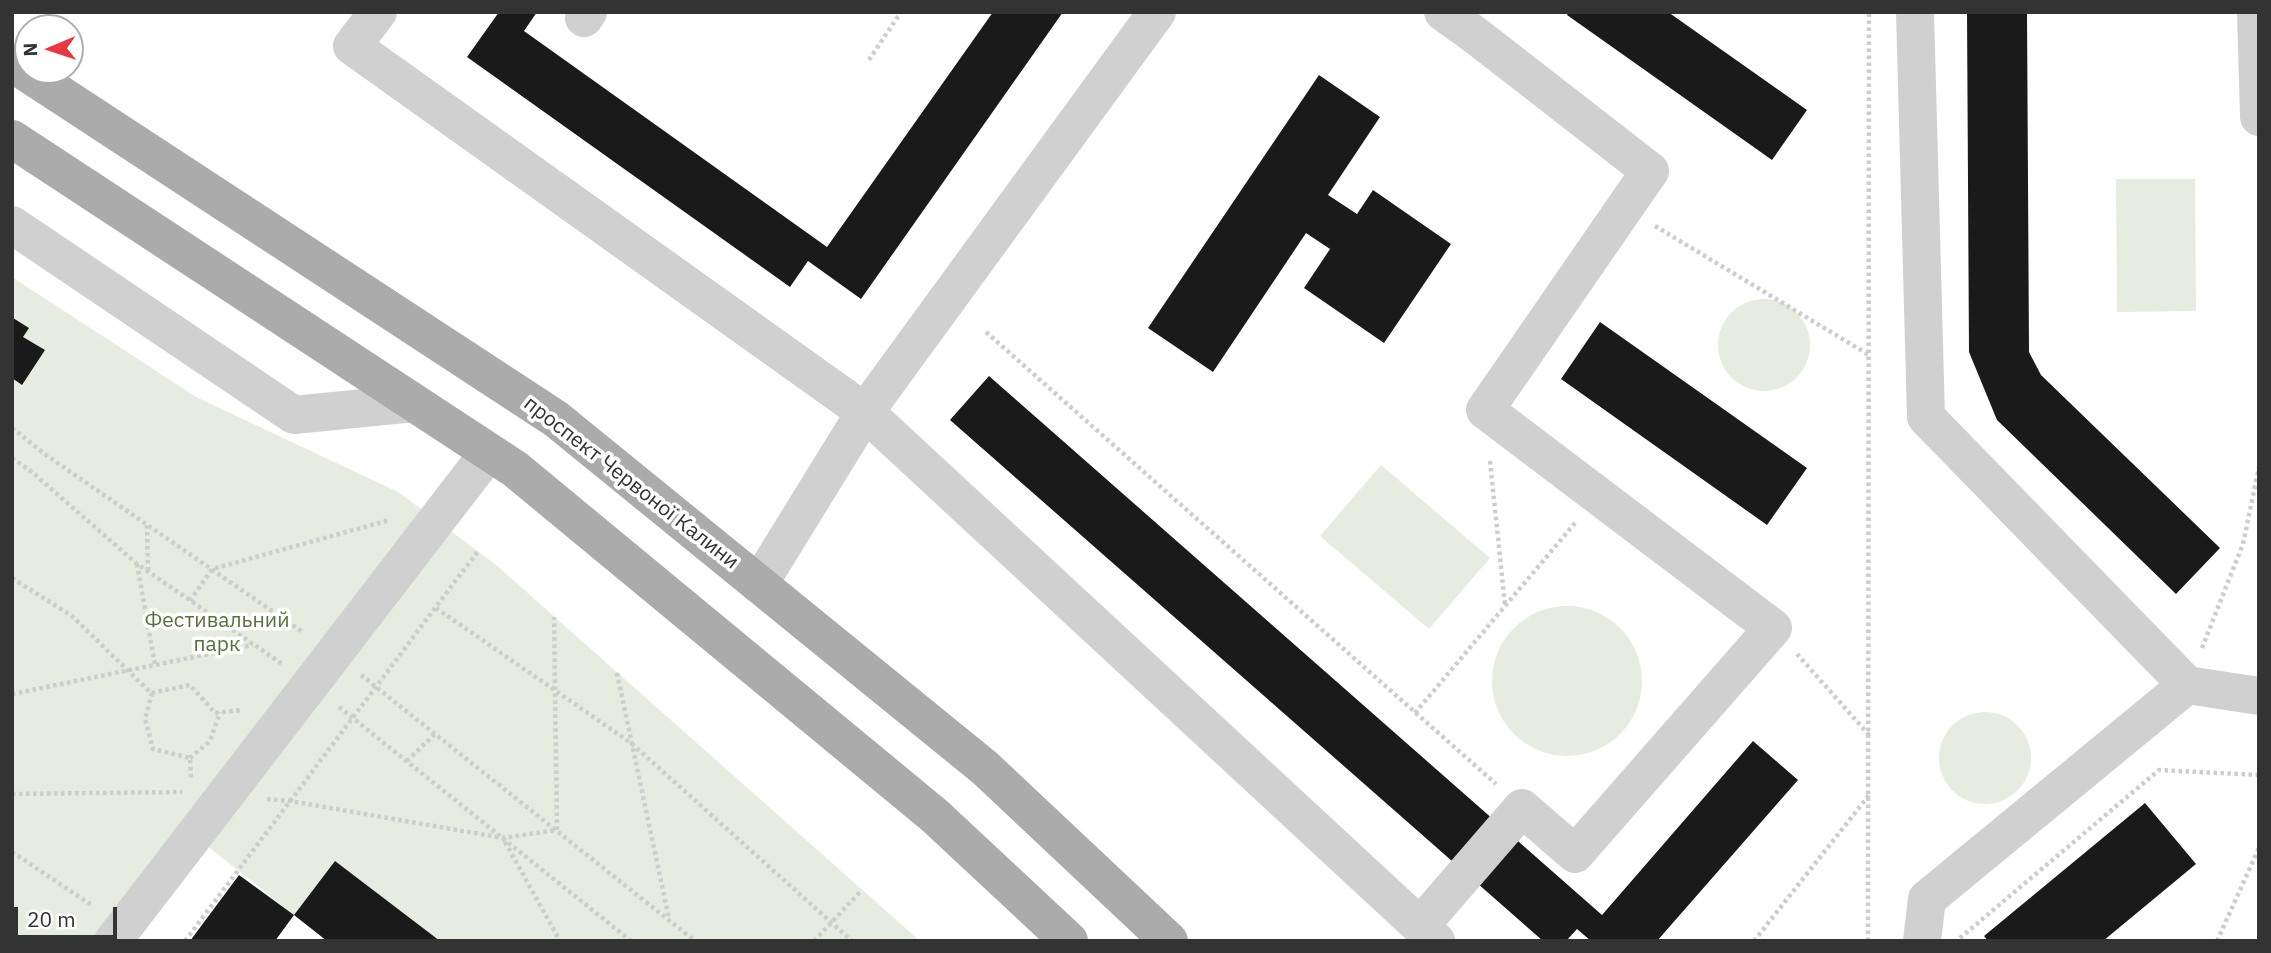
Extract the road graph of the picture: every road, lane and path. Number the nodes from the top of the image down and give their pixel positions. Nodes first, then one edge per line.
1 (901, 12) edge
2 (1157, 12) edge
3 (1443, 12) edge
4 (1868, 12) edge
5 (1915, 12) edge
6 (2256, 12) edge
7 (377, 13) edge
8 (1482, 23) edge
9 (869, 60) dead end
10 (12, 63) edge
11 (2259, 117) edge
12 (12, 139) edge
13 (1625, 207) junction
14 (12, 225) edge
15 (986, 332) dead end
16 (1869, 355) junction
17 (414, 403) junction
18 (1485, 410) junction
19 (865, 412) junction
20 (489, 452) junction
21 (2259, 467) edge
22 (1598, 496) junction
23 (397, 518) dead end
24 (147, 524) dead end
25 (478, 551) dead end
26 (136, 563) dead end
27 (148, 571) dead end
28 (12, 578) edge
29 (759, 584) junction
30 (190, 601) dead end
31 (1505, 606) junction
32 (436, 608) junction
33 (554, 617) dead end
34 (1773, 628) junction
35 (254, 645) dead end
36 (155, 665) junction
37 (128, 671) junction
38 (617, 673) dead end
39 (2188, 685) junction
40 (555, 690) junction
41 (152, 692) junction
42 (12, 694) edge
43 (2259, 696) edge
44 (296, 704) junction
45 (220, 712) junction
46 (1415, 713) junction
47 (435, 734) dead end
48 (1870, 736) junction
49 (631, 743) junction
50 (190, 758) junction
51 (407, 761) dead end
52 (2259, 777) edge
53 (12, 794) edge
54 (208, 794) junction
55 (1870, 794) junction
56 (290, 801) junction
57 (1522, 808) junction
58 (503, 838) junction
59 (2259, 848) edge
60 (12, 852) edge
61 (862, 890) dead end
62 (670, 921) dead end
63 (832, 922) junction
64 (119, 934) edge
65 (1428, 934) edge
66 (185, 941) edge
67 (560, 941) edge
68 (814, 941) edge
69 (852, 941) edge
70 (1069, 941) edge
71 (1169, 941) edge
72 (1754, 941) edge
73 (1868, 941) edge
74 (1922, 941) edge
75 (1957, 941) edge
76 (2217, 941) edge

1 - 9 path
2 - 19 lane
3 - 8 lane
4 - 16 path
5 - 39 lane
6 - 11 lane
7 - 19 lane
8 - 13 lane
10 - 29 main road, проспект Червоної Калини
12 - 17 main road
13 - 16 path
13 - 18 lane
14 - 17 lane
15 - 46 path
16 - 48 path
17 - 20 main road
18 - 22 lane
18 - 31 path
19 - 29 lane
19 - 65 lane
20 - 44 lane
20 - 70 main road
21 - 39 path
22 - 31 path
22 - 34 lane
23 - 30 path
24 - 27 path
25 - 32 path
26 - 36 path
28 - 37 path
29 - 71 main road, проспект Червоної Калини
31 - 46 path
32 - 40 path
32 - 56 path
33 - 40 path
34 - 48 path
34 - 57 lane
35 - 36 path
36 - 37 path
37 - 41 path
37 - 42 path
38 - 49 path
39 - 43 lane
39 - 74 lane
40 - 49 path
40 - 58 path
41 - 45 path
41 - 50 path
44 - 45 path
44 - 54 lane
45 - 50 path
46 - 57 path
47 - 51 path
48 - 55 path
49 - 62 path
49 - 63 path
50 - 54 path
52 - 75 path
53 - 54 path
54 - 56 path
54 - 64 lane
55 - 72 path
55 - 73 path
56 - 58 path
56 - 66 path
57 - 65 lane
58 - 67 path
59 - 76 path
60 - 64 path
61 - 63 path
63 - 68 path
63 - 69 path

